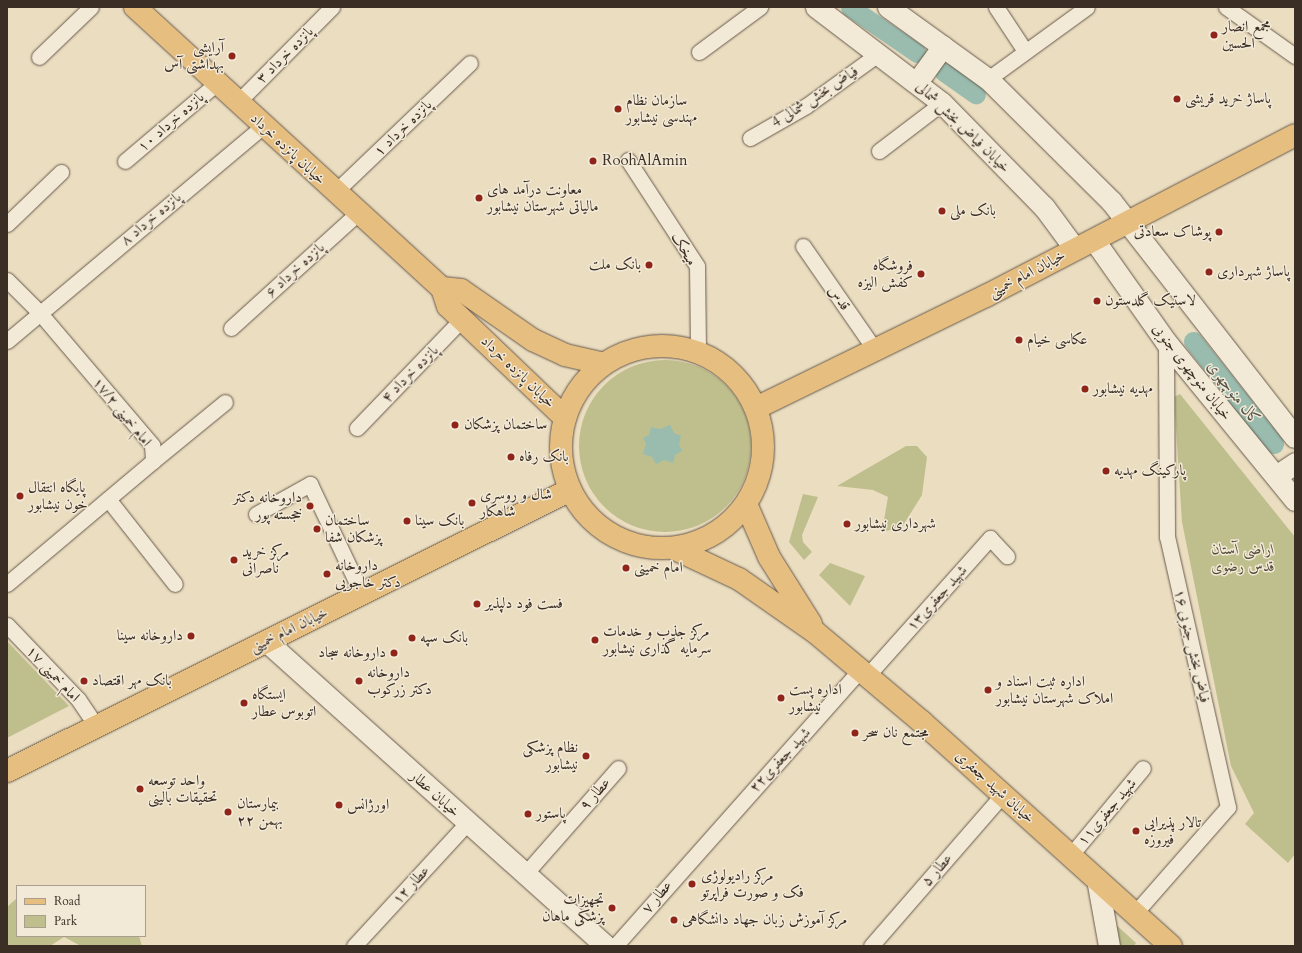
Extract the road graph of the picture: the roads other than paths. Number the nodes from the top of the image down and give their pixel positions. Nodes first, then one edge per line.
1 (91, 7) edge
2 (135, 7) edge
3 (332, 7) edge
4 (760, 7) edge
5 (816, 7) edge
6 (888, 7) edge
7 (996, 7) edge
8 (1087, 7) edge
9 (1226, 7) edge
10 (1068, 13) edge
11 (943, 46) junction
12 (699, 52) dead end
13 (1025, 52) junction
14 (878, 54) junction
15 (1295, 56) edge
16 (39, 57) dead end
17 (470, 63) dead end
18 (988, 79) junction
19 (217, 82) junction
20 (917, 82) junction
21 (238, 102) junction
22 (942, 103) junction
23 (263, 126) junction
24 (1295, 135) edge
25 (750, 138) dead end
26 (878, 151) dead end
27 (628, 160) dead end
28 (125, 161) dead end
29 (61, 172) dead end
30 (334, 193) junction
31 (358, 212) junction
32 (1127, 222) junction
33 (7, 224) edge
34 (1085, 244) junction
35 (803, 246) dead end
36 (7, 280) edge
37 (442, 288) junction
38 (39, 312) junction
39 (462, 319) junction
40 (231, 328) dead end
41 (7, 341) edge
42 (1166, 342) junction
43 (875, 350) junction
44 (698, 351) junction
45 (601, 363) junction
46 (225, 402) dead end
47 (756, 408) junction
48 (565, 418) junction
49 (357, 428) dead end
50 (1295, 437) edge
51 (153, 461) junction
52 (1295, 463) edge
53 (1276, 476) junction
54 (570, 490) junction
55 (108, 499) junction
56 (1295, 500) edge
57 (746, 504) junction
58 (256, 514) dead end
59 (673, 548) junction
60 (1007, 556) dead end
61 (7, 584) edge
62 (175, 584) dead end
63 (362, 594) junction
64 (7, 626) edge
65 (816, 632) junction
66 (266, 641) junction
67 (864, 673) junction
68 (96, 726) junction
69 (618, 768) dead end
70 (1143, 768) dead end
71 (7, 771) edge
72 (1002, 794) junction
73 (467, 823) junction
74 (698, 848) joint
75 (1070, 856) junction
76 (525, 874) junction
77 (1097, 880) junction
78 (1135, 914) junction
79 (1162, 943) edge
80 (354, 946) edge
81 (606, 946) edge
82 (615, 946) edge
83 (871, 946) edge
84 (1109, 946) edge

1 - 16 street
2 - 19 main road, خیابان پانزده خرداد
3 - 21 street, پانزده خرداد ۳
4 - 12 street
5 - 14 street, خیابان فیاض بخش شمالی
6 - 11 street
7 - 13 street
8 - 10 street
9 - 15 street
10 - 13 street
11 - 18 street
11 - 20 street
13 - 18 street
14 - 20 street, خیابان فیاض بخش شمالی
14 - 25 street, فیاض بخش شمالی 4
17 - 30 street, پانزده خرداد ۱
18 - 32 street
19 - 21 main road, خیابان پانزده خرداد
19 - 28 street, پانزده خرداد ۱۰
20 - 22 street, خیابان فیاض بخش شمالی
21 - 23 main road, خیابان پانزده خرداد
22 - 26 street
22 - 34 street, خیابان فیاض بخش شمالی
23 - 30 main road, خیابان پانزده خرداد
23 - 38 street, پانزده خرداد ۸
24 - 32 main road, خیابان امام خمینی
27 - 44 street, میخک
29 - 33 street
30 - 31 main road, خیابان پانزده خرداد
31 - 37 main road, خیابان پانزده خرداد
31 - 40 street, پانزده خرداد ۶
32 - 34 main road, خیابان امام خمینی
32 - 50 street
34 - 42 street, خیابان منوچهری جنوبی
34 - 43 main road, خیابان امام خمینی
35 - 43 street, قدس
36 - 38 street, امام خمینی ۱۷/۲
37 - 39 main road, خیابان پانزده خرداد
37 - 45 main road, خیابان پانزده خرداد
38 - 41 street, پانزده خرداد ۸
38 - 51 street, امام خمینی ۱۷/۲
39 - 48 main road, خیابان پانزده خرداد
39 - 49 street, پانزده خرداد ۴
42 - 53 street, خیابان منوچهری جنوبی
42 - 78 street, فیاض بخش جنوبی ۱۶
43 - 47 main road, خیابان امام خمینی
44 - 45 main road
44 - 47 main road
45 - 48 main road
46 - 51 street
47 - 57 main road
48 - 54 main road
51 - 55 street, امام خمینی ۱۷/۲
52 - 53 street
53 - 56 street, خیابان منوچهری جنوبی
54 - 59 main road
54 - 63 main road, خیابان امام خمینی
55 - 61 street, امام خمینی ۱۷/۲
55 - 62 street
57 - 59 main road
57 - 65 main road, خیابان شهید جعفری
58 - 63 street
59 - 65 main road, خیابان شهید جعفری
60 - 67 street, شهید جعفری۱۳
63 - 66 main road, خیابان امام خمینی
64 - 68 street, امام خمینی ۱۷
65 - 67 main road, خیابان شهید جعفری
66 - 68 main road, خیابان امام خمینی
66 - 73 street, خیابان عطار
67 - 72 main road, خیابان شهید جعفری
67 - 74 street, شهید جعفری۲۲
68 - 71 main road, خیابان امام خمینی
69 - 76 street, عطار ۹
70 - 75 street, شهید جعفری۱۱
72 - 75 main road, خیابان شهید جعفری
72 - 83 street, عطار ۵
73 - 76 street, خیابان عطار
73 - 80 street, عطار ۱۲
74 - 82 street, عطار ۷
75 - 77 main road, خیابان شهید جعفری
76 - 81 street, خیابان عطار
77 - 78 main road, خیابان شهید جعفری
77 - 84 street
78 - 79 main road, خیابان شهید جعفری

